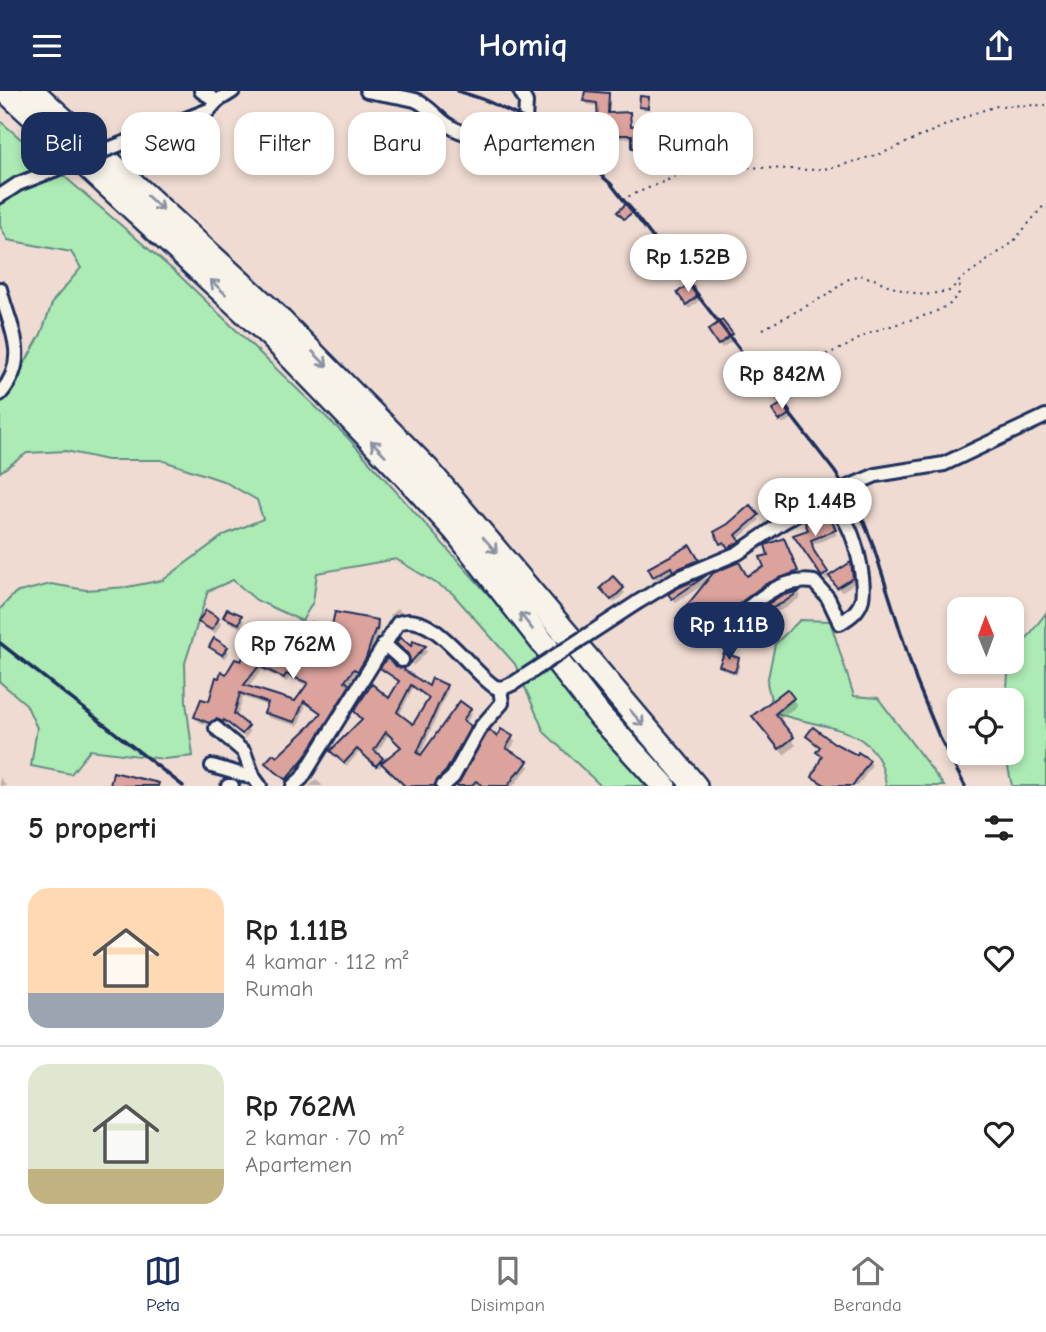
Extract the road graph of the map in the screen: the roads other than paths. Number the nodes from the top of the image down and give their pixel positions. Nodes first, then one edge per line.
1 (6, 91) edge
2 (32, 91) edge
3 (201, 91) edge
4 (233, 91) edge
5 (367, 91) edge
6 (520, 91) edge
7 (213, 105) junction
8 (0, 196) edge
9 (0, 289) edge
10 (0, 394) edge
11 (1046, 416) edge
12 (814, 505) junction
13 (745, 610) dead end
14 (384, 644) junction
15 (402, 660) dead end
16 (500, 688) junction
17 (216, 728) dead end
18 (212, 766) dead end
19 (257, 782) edge
20 (293, 786) edge
21 (443, 786) edge
22 (664, 786) edge
23 (695, 786) edge

22 -> 1 highway
2 -> 23 highway
3 - 7 street
4 - 7 street
5 - 6 street
7 - 8 street, bridge
9 - 10 street
11 - 12 street
12 - 13 street
12 - 16 street, bridge
14 - 15 street
14 - 16 street
14 - 20 street
16 - 21 street
17 - 19 street
18 - 19 street

